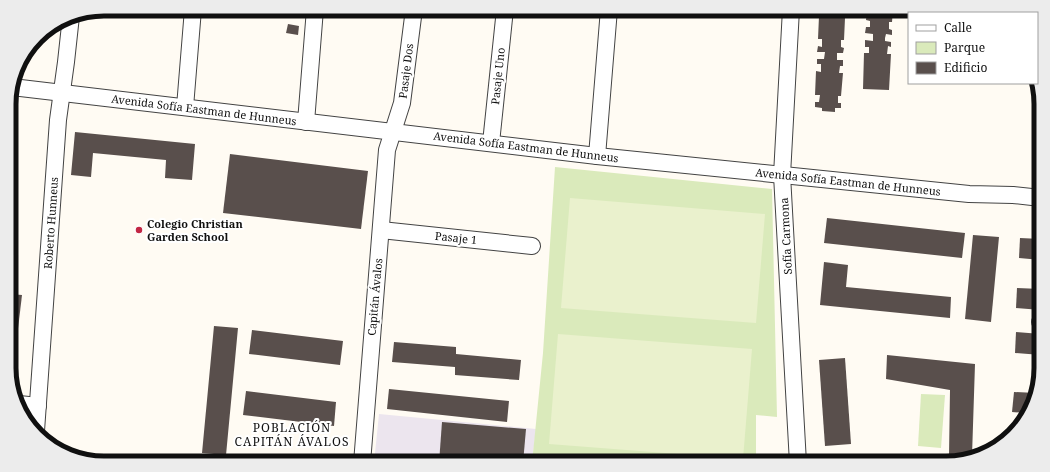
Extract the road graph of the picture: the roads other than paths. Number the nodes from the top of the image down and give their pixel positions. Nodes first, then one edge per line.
1 (192, 16) edge
2 (314, 16) edge
3 (413, 16) edge
4 (504, 16) edge
5 (608, 16) edge
6 (791, 16) edge
7 (70, 23) edge
8 (18, 88) edge
9 (62, 93) junction
10 (185, 108) junction
11 (306, 122) junction
12 (393, 132) junction
13 (491, 143) junction
14 (597, 156) junction
15 (782, 175) junction
16 (1034, 197) edge
17 (381, 230) junction
18 (532, 246) dead end
19 (24, 404) edge
20 (38, 406) junction
21 (37, 425) edge
22 (363, 456) edge
23 (798, 456) edge

1 - 10 street
2 - 11 street
3 - 12 street, Pasaje Dos
4 - 13 street, Pasaje Uno
5 - 14 street
6 - 15 street, Sofía Carmona
7 - 9 street, Roberto Hunneus
8 - 9 street, Avenida Sofía Eastman de Hunneus
9 - 10 street, Avenida Sofía Eastman de Hunneus
9 - 20 street, Roberto Hunneus
10 - 11 street, Avenida Sofía Eastman de Hunneus
11 - 12 street, Avenida Sofía Eastman de Hunneus
12 - 13 street, Avenida Sofía Eastman de Hunneus
12 - 17 street, Capitán Ávalos
13 - 14 street, Avenida Sofía Eastman de Hunneus
14 - 15 street, Avenida Sofía Eastman de Hunneus
15 - 16 street, Avenida Sofía Eastman de Hunneus
15 - 23 street, Sofía Carmona
17 - 18 street, Pasaje 1
17 - 22 street, Capitán Ávalos
19 - 20 street
20 - 21 street, Roberto Hunneus

